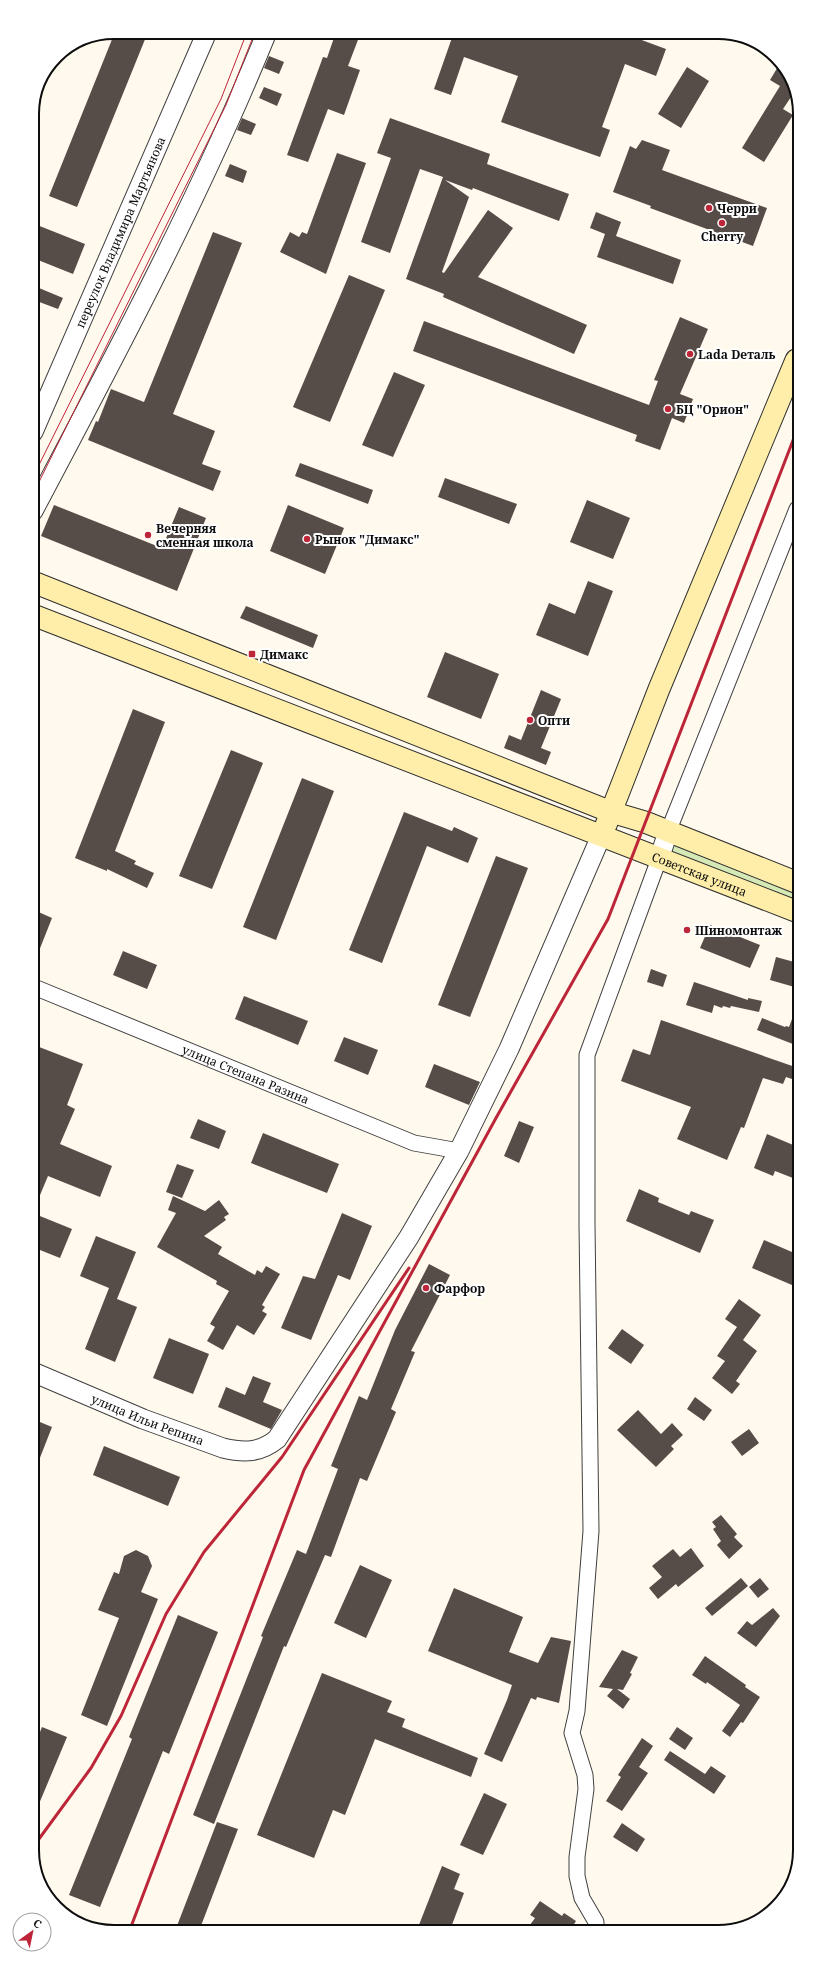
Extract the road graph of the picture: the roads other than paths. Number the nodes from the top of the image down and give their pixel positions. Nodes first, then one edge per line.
1 (204, 39) edge
2 (264, 39) edge
3 (793, 367) edge
4 (39, 418) edge
5 (39, 500) edge
6 (793, 519) edge
7 (39, 584) edge
8 (39, 616) edge
9 (200, 648) junction
10 (188, 675) junction
11 (482, 760) junction
12 (470, 786) junction
13 (611, 812) junction
14 (668, 832) junction
15 (601, 836) junction
16 (659, 859) junction
17 (793, 881) edge
18 (793, 910) edge
19 (39, 990) edge
20 (460, 1151) junction
21 (39, 1375) edge
22 (596, 1925) edge

1 - 4 street, переулок Владимира Мартьянова
2 - 5 street
3 - 13 main road
6 - 14 street
7 - 9 main road
8 - 10 main road, Советская улица
9 - 10 main road
9 - 11 main road
10 - 12 main road, Советская улица
11 - 12 main road
11 - 13 main road
12 - 15 main road, Советская улица
13 - 14 main road
13 - 15 main road
14 - 16 street
14 - 17 main road
15 - 16 main road, Советская улица
15 - 20 street
16 - 18 main road, Советская улица
16 - 22 street
19 - 20 street, улица Степана Разина
20 - 21 street, улица Ильи Репина

